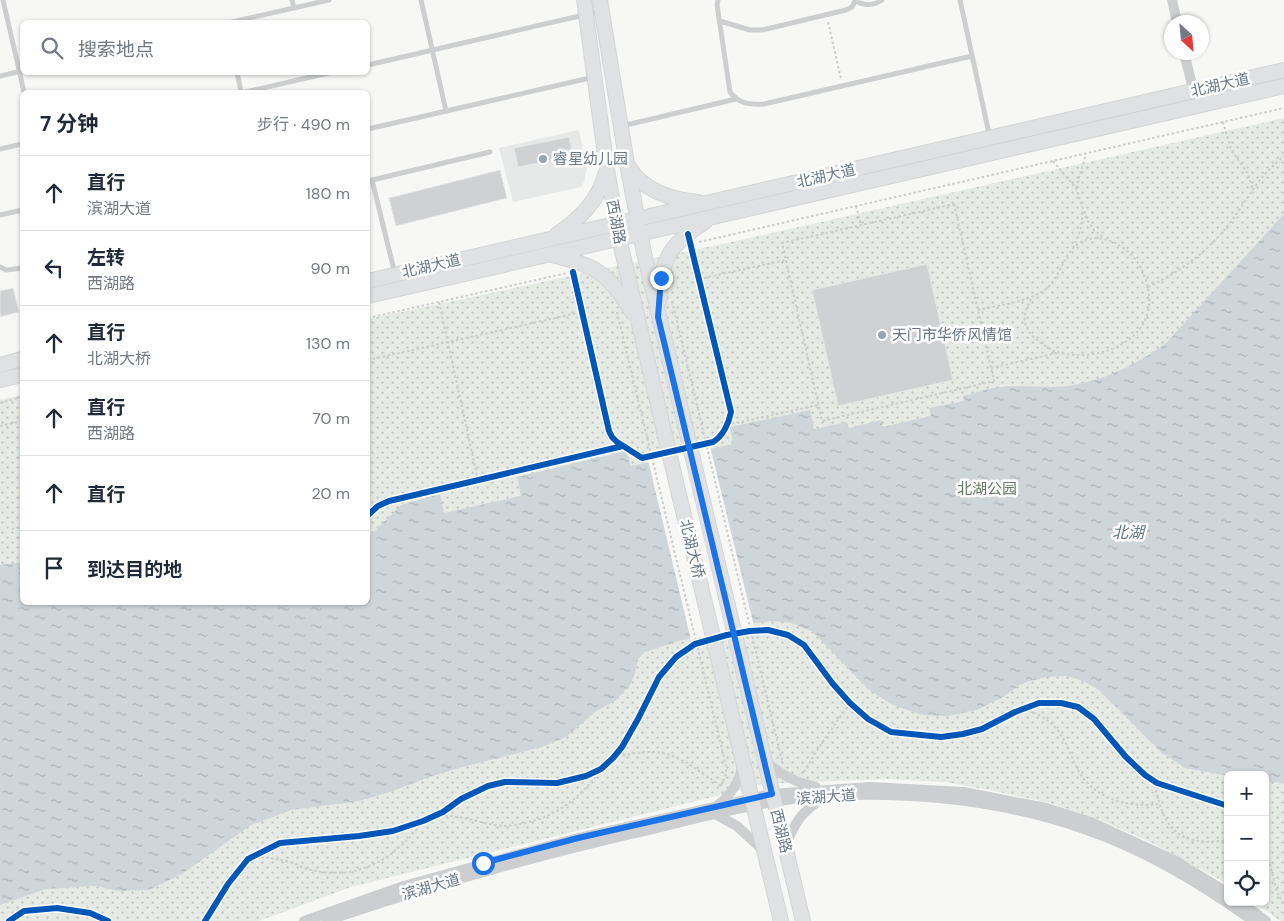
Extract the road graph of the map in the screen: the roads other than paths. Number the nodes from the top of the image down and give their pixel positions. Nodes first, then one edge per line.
1 (3, 0) edge
2 (292, 0) edge
3 (329, 0) edge
4 (421, 0) edge
5 (584, 0) edge
6 (718, 0) edge
7 (882, 0) edge
8 (960, 0) edge
9 (1172, 0) edge
10 (856, 1) edge
11 (601, 5) edge
12 (294, 8) junction
13 (586, 14) junction
14 (1176, 15) edge
15 (241, 20) edge
16 (720, 21) junction
17 (432, 50) junction
18 (972, 56) junction
19 (1186, 60) edge
20 (370, 65) edge
21 (20, 67) edge
22 (1284, 70) edge
23 (20, 71) edge
24 (22, 75) edge
25 (238, 75) edge
26 (320, 75) edge
27 (0, 76) edge
28 (595, 76) junction
29 (1284, 86) edge
30 (24, 90) edge
31 (241, 90) edge
32 (255, 90) edge
33 (1193, 91) junction
34 (736, 99) junction
35 (1197, 106) junction
36 (446, 111) junction
37 (621, 126) junction
38 (370, 129) edge
39 (990, 138) junction
40 (20, 144) edge
41 (0, 149) edge
42 (490, 152) dead end
43 (627, 164) junction
44 (607, 169) junction
45 (370, 180) edge
46 (709, 203) junction
47 (20, 210) edge
48 (0, 215) edge
49 (712, 217) junction
50 (637, 219) junction
51 (616, 224) junction
52 (640, 234) junction
53 (619, 238) junction
54 (548, 240) junction
55 (548, 254) junction
56 (0, 267) edge
57 (20, 268) edge
58 (395, 275) junction
59 (370, 281) edge
60 (370, 296) edge
61 (658, 317) junction
62 (638, 322) junction
63 (20, 360) edge
64 (0, 365) edge
65 (20, 375) edge
66 (0, 380) edge
67 (686, 435) joint
68 (666, 440) joint
69 (738, 654) joint
70 (718, 659) joint
71 (763, 760) junction
72 (743, 764) junction
73 (824, 792) junction
74 (772, 798) junction
75 (752, 803) junction
76 (716, 811) junction
77 (785, 848) junction
78 (764, 852) junction
79 (1224, 891) edge
80 (1246, 906) edge
81 (304, 921) edge
82 (326, 921) edge
83 (781, 921) edge
84 (802, 921) edge
85 (1253, 921) edge
86 (1266, 921) edge

1 - 21 lane
2 - 12 lane
3 - 12 lane
4 - 17 lane
5 - 13 main road, 西湖路
6 - 16 lane
7 - 10 lane
8 - 18 lane
9 - 14 street
10 - 16 lane
11 - 13 lane
11 - 37 main road, 西湖路
12 - 15 lane
13 - 17 lane
13 - 28 main road, 西湖路
16 - 34 lane
17 - 20 lane
17 - 36 lane
18 - 34 lane
18 - 39 lane
19 - 33 street
22 - 33 main road, 北湖大道
23 - 27 lane
24 - 30 lane
25 - 31 lane
26 - 32 lane
28 - 36 lane
28 - 44 main road, 西湖路
29 - 35 main road, 北湖大道
33 - 35 street
33 - 39 main road, 北湖大道
34 - 37 lane
35 - 49 main road, 北湖大道
36 - 38 lane
37 - 43 main road, 西湖路
39 - 46 main road, 北湖大道
40 - 41 lane
42 - 45 lane
43 - 46 main road
43 - 50 main road, 西湖路
44 - 51 main road, 西湖路
44 - 54 main road
45 - 58 lane
46 - 50 main road, 北湖大道
47 - 48 lane
49 - 52 main road, 北湖大道
49 - 61 main road
50 - 51 main road, 北湖大道
50 - 52 main road, 西湖路
51 - 53 main road, 西湖路
51 - 54 main road, 北湖大道
52 - 53 main road, 北湖大道
52 - 61 main road, 西湖路
53 - 55 main road, 北湖大道
53 - 62 main road, 西湖路
54 - 58 main road, 北湖大道
55 - 60 main road, 北湖大道
55 - 62 main road
56 - 57 lane
58 - 59 main road, 北湖大道
61 - 67 main road, 西湖路
62 - 68 main road, 西湖路
63 - 64 main road
65 - 66 main road
67 - 69 main road, 北湖大桥
68 - 70 main road, 北湖大桥
69 - 71 main road, 西湖路
70 - 72 main road, 西湖路
71 - 73 street
71 - 74 main road, 西湖路
72 - 75 main road, 西湖路
72 - 76 street
73 - 74 street, 滨湖大道
73 - 77 street
73 - 79 street, 滨湖大道
73 - 85 street, 滨湖大道
74 - 75 street, 滨湖大道
74 - 77 main road, 西湖路
75 - 76 street, 滨湖大道
75 - 78 main road, 西湖路
76 - 78 street
76 - 81 street, 滨湖大道
76 - 82 street, 滨湖大道
77 - 84 main road, 西湖路
78 - 83 main road, 西湖路
80 - 86 street

